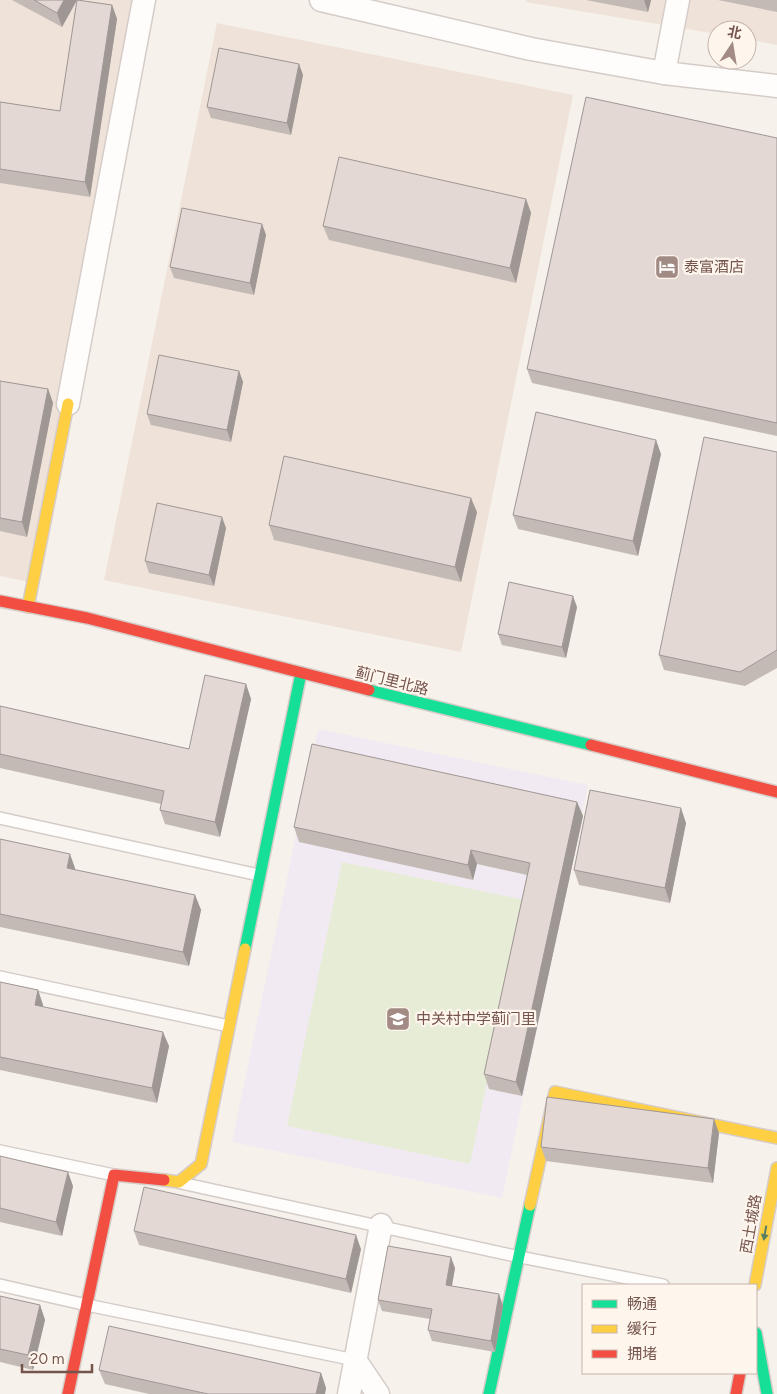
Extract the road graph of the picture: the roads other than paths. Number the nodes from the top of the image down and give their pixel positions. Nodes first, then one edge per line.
1 (144, 0) edge
2 (321, 0) edge
3 (678, 0) edge
4 (664, 72) junction
5 (777, 86) edge
6 (68, 404) joint
7 (0, 601) edge
8 (28, 607) junction
9 (300, 673) junction
10 (777, 792) edge
11 (0, 818) edge
12 (260, 875) junction
13 (0, 977) edge
14 (229, 1026) junction
15 (777, 1138) edge
16 (0, 1151) edge
17 (777, 1168) edge
18 (114, 1175) junction
19 (179, 1182) junction
20 (381, 1225) junction
21 (520, 1257) junction
22 (658, 1284) edge
23 (756, 1284) edge
24 (0, 1285) edge
25 (87, 1305) junction
26 (757, 1339) edge
27 (355, 1360) junction
28 (740, 1374) edge
29 (68, 1394) edge
30 (349, 1394) edge
31 (378, 1394) edge
32 (489, 1394) edge
33 (736, 1394) edge
34 (767, 1394) edge

1 - 6 street
2 - 4 street
3 - 4 street
4 - 5 street
6 - 8 main road
7 - 8 main road, 蓟门里北路
8 - 9 main road, 蓟门里北路
9 - 10 main road, 蓟门里北路
9 - 12 main road
11 - 12 lane
12 - 14 main road
13 - 14 lane
14 - 19 main road
15 - 21 main road
16 - 18 lane
17 -> 23 main road, 西土城路
18 - 19 main road
18 - 25 main road
19 - 20 lane
20 - 21 lane
20 - 27 street
21 - 22 lane
21 - 32 main road
24 - 25 lane
25 - 27 lane
25 - 29 main road
26 - 34 main road
27 - 30 street
27 - 31 street
28 - 33 main road

